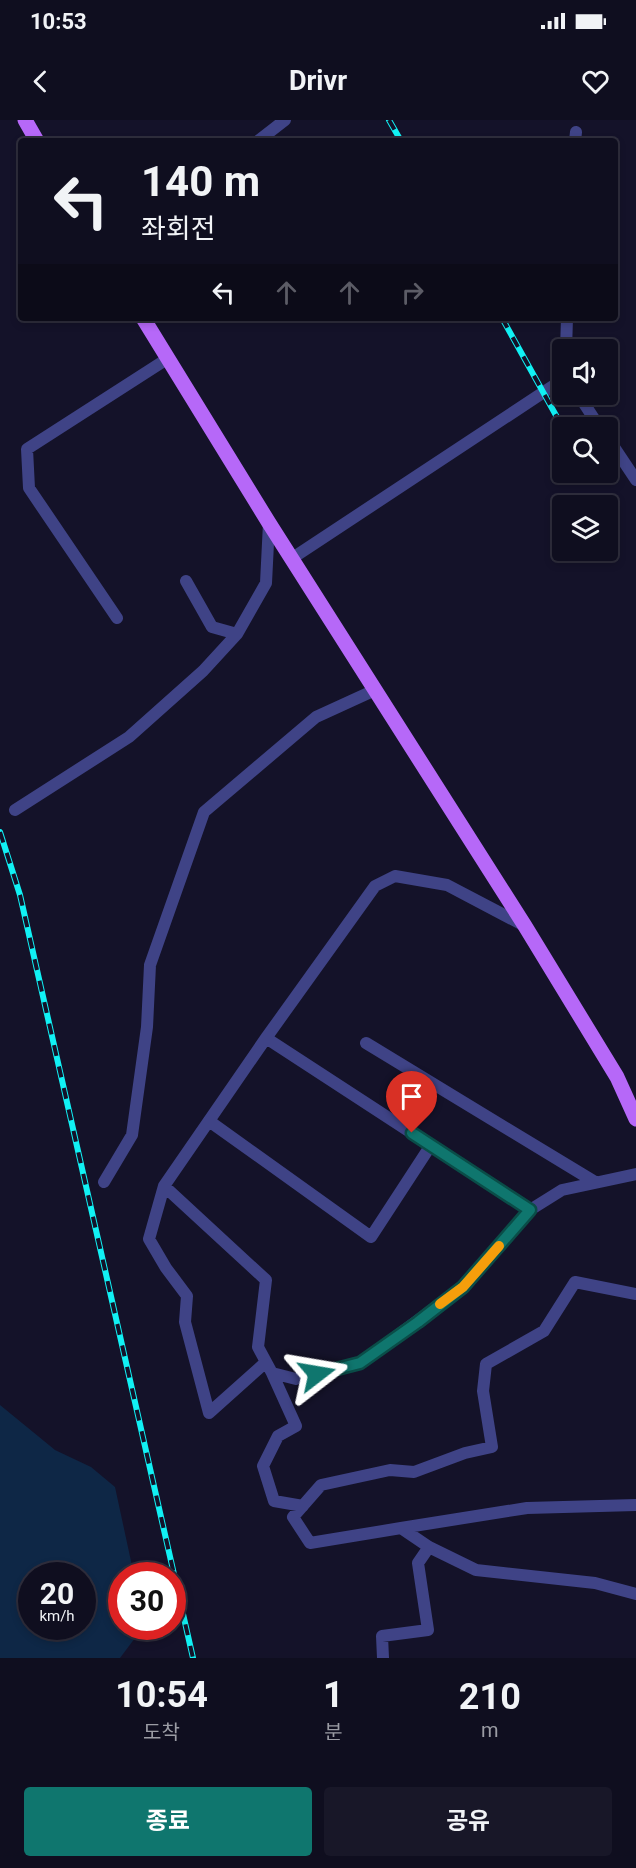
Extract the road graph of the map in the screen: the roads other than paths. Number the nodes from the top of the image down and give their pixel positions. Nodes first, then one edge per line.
1 (25, 120) edge
2 (285, 120) edge
3 (35, 138) edge
4 (262, 138) edge
5 (145, 321) edge
6 (567, 321) edge
7 (566, 339) edge
8 (168, 359) junction
9 (552, 387) edge
10 (618, 453) edge
11 (636, 480) edge
12 (269, 523) junction
13 (291, 559) junction
14 (186, 581) dead end
15 (117, 618) dead end
16 (237, 634) junction
17 (375, 690) junction
18 (15, 810) dead end
19 (525, 926) junction
20 (266, 1038) junction
21 (366, 1043) dead end
22 (636, 1119) edge
23 (209, 1121) junction
24 (431, 1145) junction
25 (636, 1174) edge
26 (104, 1182) dead end
27 (595, 1182) junction
28 (164, 1186) junction
29 (530, 1210) junction
30 (636, 1294) edge
31 (269, 1368) junction
32 (636, 1505) edge
33 (303, 1506) junction
34 (401, 1528) junction
35 (429, 1547) junction
36 (636, 1594) edge
37 (383, 1658) edge

1 - 3 main road
2 - 4 street
5 - 8 main road
6 - 7 street
8 - 12 main road
8 - 15 street
9 - 13 street
10 - 11 street
12 - 13 main road
12 - 16 street
13 - 17 main road
14 - 16 street
16 - 18 street
17 - 19 main road
17 - 26 street
19 - 20 street
19 - 22 main road
20 - 23 street
20 - 24 street
21 - 27 street
23 - 24 street
23 - 28 street
24 - 29 street
25 - 27 street
27 - 29 street
28 - 31 street
28 - 31 street
29 - 31 street
30 - 33 street
31 - 33 street
32 - 34 street
33 - 34 street
34 - 35 street
35 - 36 street
35 - 37 street

